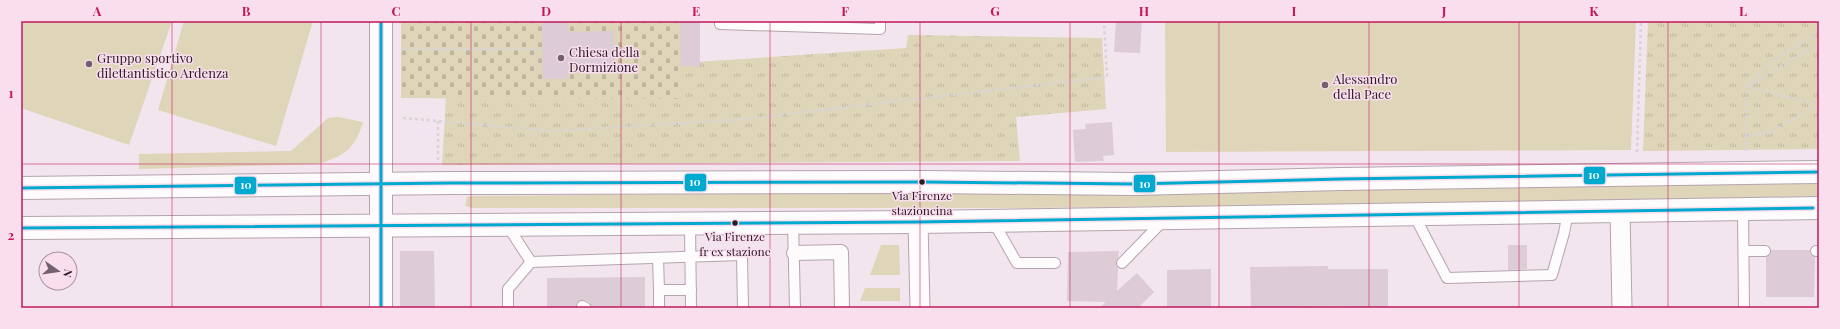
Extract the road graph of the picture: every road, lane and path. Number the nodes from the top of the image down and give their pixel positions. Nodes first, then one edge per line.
1 (381, 21) edge
2 (720, 21) edge
3 (880, 21) edge
4 (1104, 21) edge
5 (1641, 21) edge
6 (1819, 33) edge
7 (1819, 44) edge
8 (543, 49) dead end
9 (381, 50) junction
10 (1747, 87) junction
11 (1819, 107) edge
12 (400, 118) dead end
13 (438, 121) junction
14 (1746, 136) junction
15 (1746, 151) dead end
16 (1637, 158) dead end
17 (438, 166) dead end
18 (1819, 172) edge
19 (381, 183) junction
20 (21, 188) edge
21 (1819, 208) edge
22 (1743, 210) junction
23 (1568, 212) junction
24 (1620, 212) junction
25 (1414, 215) junction
26 (1165, 219) junction
27 (993, 220) junction
28 (793, 222) junction
29 (918, 222) junction
30 (690, 223) junction
31 (381, 225) junction
32 (507, 225) junction
33 (21, 228) edge
34 (1744, 251) junction
35 (1765, 251) dead end
36 (794, 253) junction
37 (691, 257) junction
38 (658, 258) junction
39 (531, 262) junction
40 (1055, 263) dead end
41 (1122, 263) dead end
42 (659, 290) junction
43 (691, 290) junction
44 (381, 308) edge
45 (508, 308) edge
46 (659, 308) edge
47 (691, 308) edge
48 (743, 308) edge
49 (795, 308) edge
50 (842, 308) edge
51 (920, 308) edge
52 (1622, 308) edge
53 (1744, 308) edge

1 - 9 main road
2 - 3 lane
4 - 13 path
5 - 16 path
6 - 10 path
7 - 10 path
8 - 9 path
9 - 19 main road
10 - 11 path
10 - 14 path
11 - 14 path
12 - 13 path
13 - 17 path
14 - 15 path
18 - 19 main road
19 - 20 main road
19 - 31 main road
21 - 22 main road
22 - 24 main road
22 - 34 lane
23 - 24 main road
23 - 25 main road
23 - 25 lane
24 - 52 street
25 - 26 main road
26 - 27 main road
26 - 41 lane
27 - 29 main road
27 - 40 lane
28 - 29 main road
28 - 30 main road
28 - 36 lane
29 - 51 street
30 - 32 main road
30 - 37 lane
31 - 32 main road
31 - 33 main road
31 - 44 main road
32 - 39 lane
34 - 35 lane
34 - 53 lane
36 - 49 lane
36 - 50 street
37 - 38 lane
37 - 43 lane
37 - 48 lane
38 - 39 lane
38 - 42 lane
39 - 45 lane
42 - 43 lane
42 - 46 lane
43 - 47 lane

